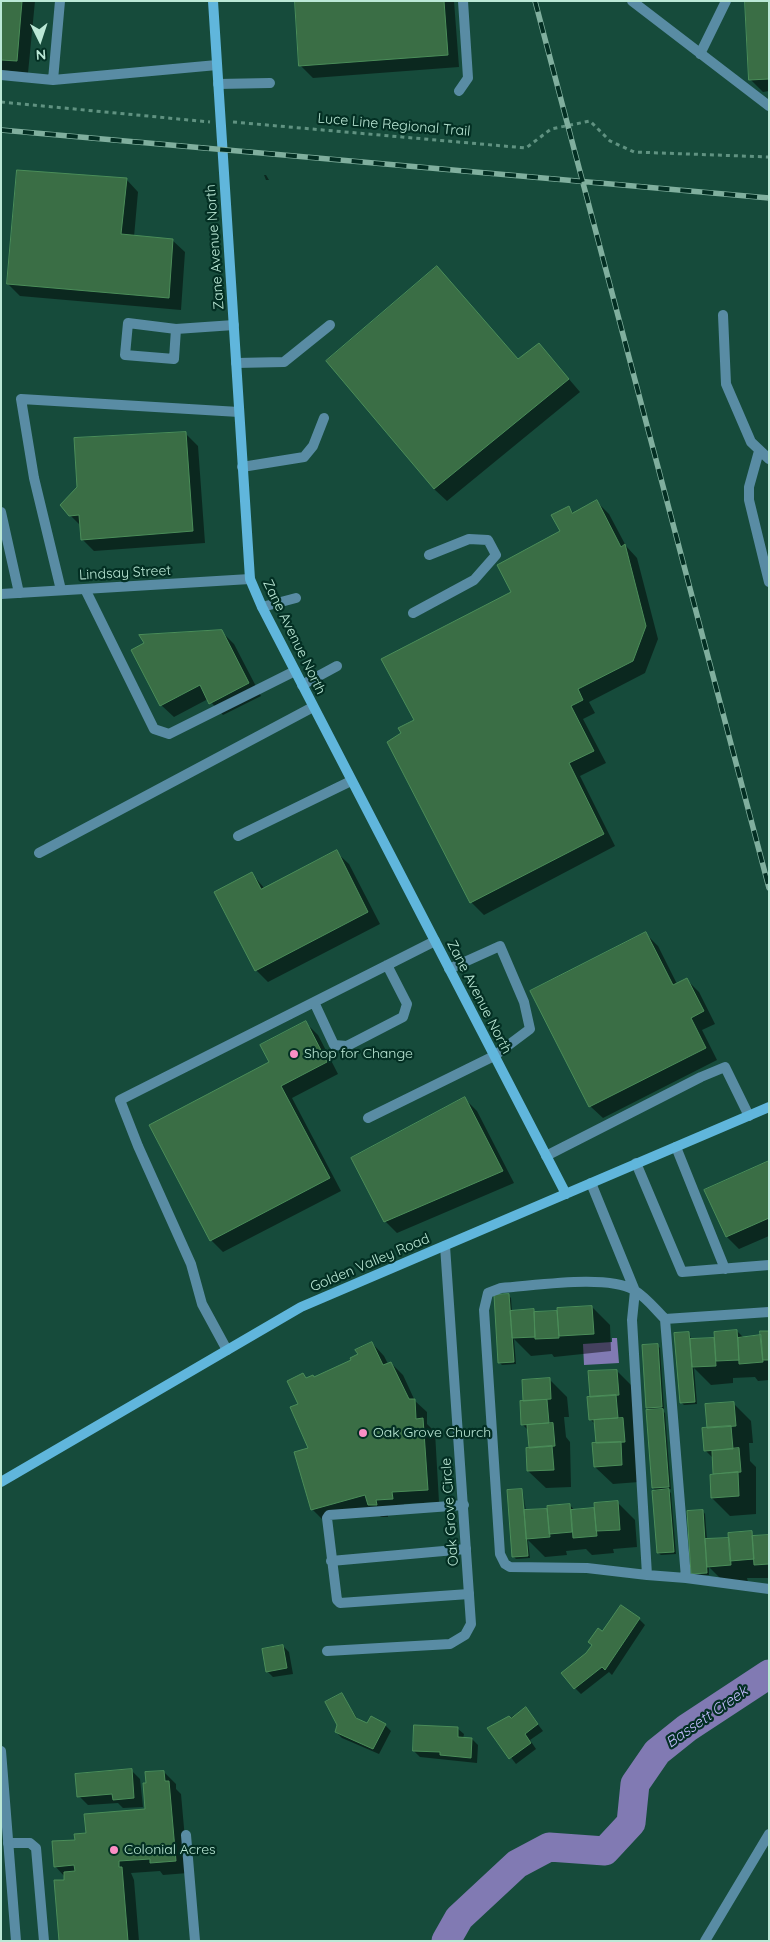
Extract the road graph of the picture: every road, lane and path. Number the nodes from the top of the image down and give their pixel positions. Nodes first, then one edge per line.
1 (60, 1) edge
2 (213, 1) edge
3 (463, 1) edge
4 (632, 1) edge
5 (726, 1) edge
6 (700, 54) junction
7 (217, 65) junction
8 (1, 75) edge
9 (53, 80) junction
10 (270, 83) dead end
11 (218, 84) junction
12 (459, 91) dead end
13 (1, 102) edge
14 (769, 106) edge
15 (221, 122) junction
16 (769, 157) edge
17 (723, 315) dead end
18 (234, 325) junction
19 (330, 325) dead end
20 (176, 329) junction
21 (236, 363) junction
22 (239, 412) junction
23 (324, 418) dead end
24 (759, 450) junction
25 (769, 459) edge
26 (242, 467) junction
27 (1, 512) edge
28 (429, 556) dead end
29 (250, 579) junction
30 (769, 582) edge
31 (85, 589) junction
32 (61, 590) junction
33 (18, 593) junction
34 (1, 594) edge
35 (296, 598) dead end
36 (262, 607) junction
37 (412, 614) dead end
38 (337, 666) dead end
39 (295, 671) junction
40 (302, 685) junction
41 (313, 707) junction
42 (352, 781) junction
43 (238, 836) dead end
44 (39, 853) dead end
45 (435, 941) junction
46 (387, 965) junction
47 (449, 969) junction
48 (314, 1002) junction
49 (494, 1056) junction
50 (769, 1107) edge
51 (749, 1116) junction
52 (368, 1118) dead end
53 (676, 1147) junction
54 (546, 1156) junction
55 (636, 1163) junction
56 (590, 1183) junction
57 (566, 1194) junction
58 (445, 1246) junction
59 (769, 1265) edge
60 (725, 1268) junction
61 (635, 1291) junction
62 (769, 1312) edge
63 (665, 1319) junction
64 (227, 1350) junction
65 (1, 1482) edge
66 (464, 1505) junction
67 (466, 1549) junction
68 (331, 1561) junction
69 (648, 1575) junction
70 (686, 1578) junction
71 (769, 1589) edge
72 (469, 1594) junction
73 (327, 1651) dead end
74 (1, 1751) edge
75 (769, 1834) edge
76 (186, 1835) dead end
77 (8, 1843) junction
78 (16, 1941) edge
79 (44, 1941) edge
80 (195, 1941) edge
81 (705, 1941) edge

1 - 9 street
2 - 7 street, Zane Avenue North
3 - 12 street
4 - 6 street
5 - 6 street
6 - 14 street
7 - 9 street
7 - 11 street, Zane Avenue North
8 - 9 street
10 - 11 street
11 - 15 street, Zane Avenue North
13 - 15 path, Luce Line Regional Trail
15 - 16 path, Luce Line Regional Trail
15 - 18 street, Zane Avenue North
17 - 24 street
18 - 20 street
18 - 21 street, Zane Avenue North
19 - 21 street
20 - 20 street
21 - 22 street, Zane Avenue North
22 - 26 street, Zane Avenue North
22 - 32 street
23 - 26 street
24 - 25 street
24 - 30 street
26 - 29 street, Zane Avenue North
27 - 33 street
28 - 37 street
29 - 31 street, Lindsay Street
29 - 36 street, Zane Avenue North
31 - 32 street, Lindsay Street
31 - 39 street
32 - 33 street, Lindsay Street
33 - 34 street, Lindsay Street
35 - 36 street
36 - 39 street, Zane Avenue North
38 - 40 street
39 - 40 street, Zane Avenue North
40 - 41 street, Zane Avenue North
41 - 42 street, Zane Avenue North
41 - 44 street
42 - 43 street
42 - 45 street, Zane Avenue North
45 - 46 street
45 - 47 street, Zane Avenue North
46 - 48 street
46 - 48 street
47 - 49 street, Zane Avenue North
47 - 49 street
48 - 64 street
49 - 52 street
49 - 54 street, Zane Avenue North
50 - 51 street, Golden Valley Road
51 - 53 street, Golden Valley Road
51 - 54 street
53 - 55 street, Golden Valley Road
53 - 60 street
54 - 57 street, Zane Avenue North
55 - 56 street, Golden Valley Road
55 - 60 street
56 - 57 street, Golden Valley Road
56 - 61 street
57 - 58 street, Golden Valley Road
58 - 64 street, Golden Valley Road
58 - 66 street, Oak Grove Circle
59 - 60 street
61 - 63 street
61 - 69 street
61 - 69 street
62 - 63 street
63 - 70 street
64 - 65 street, Golden Valley Road
66 - 67 street, Oak Grove Circle
66 - 68 street
67 - 68 street
67 - 72 street, Oak Grove Circle
68 - 72 street
69 - 70 street
70 - 71 street
72 - 73 street, Oak Grove Circle
74 - 77 street
75 - 81 street
76 - 80 street
77 - 78 street
77 - 79 street

